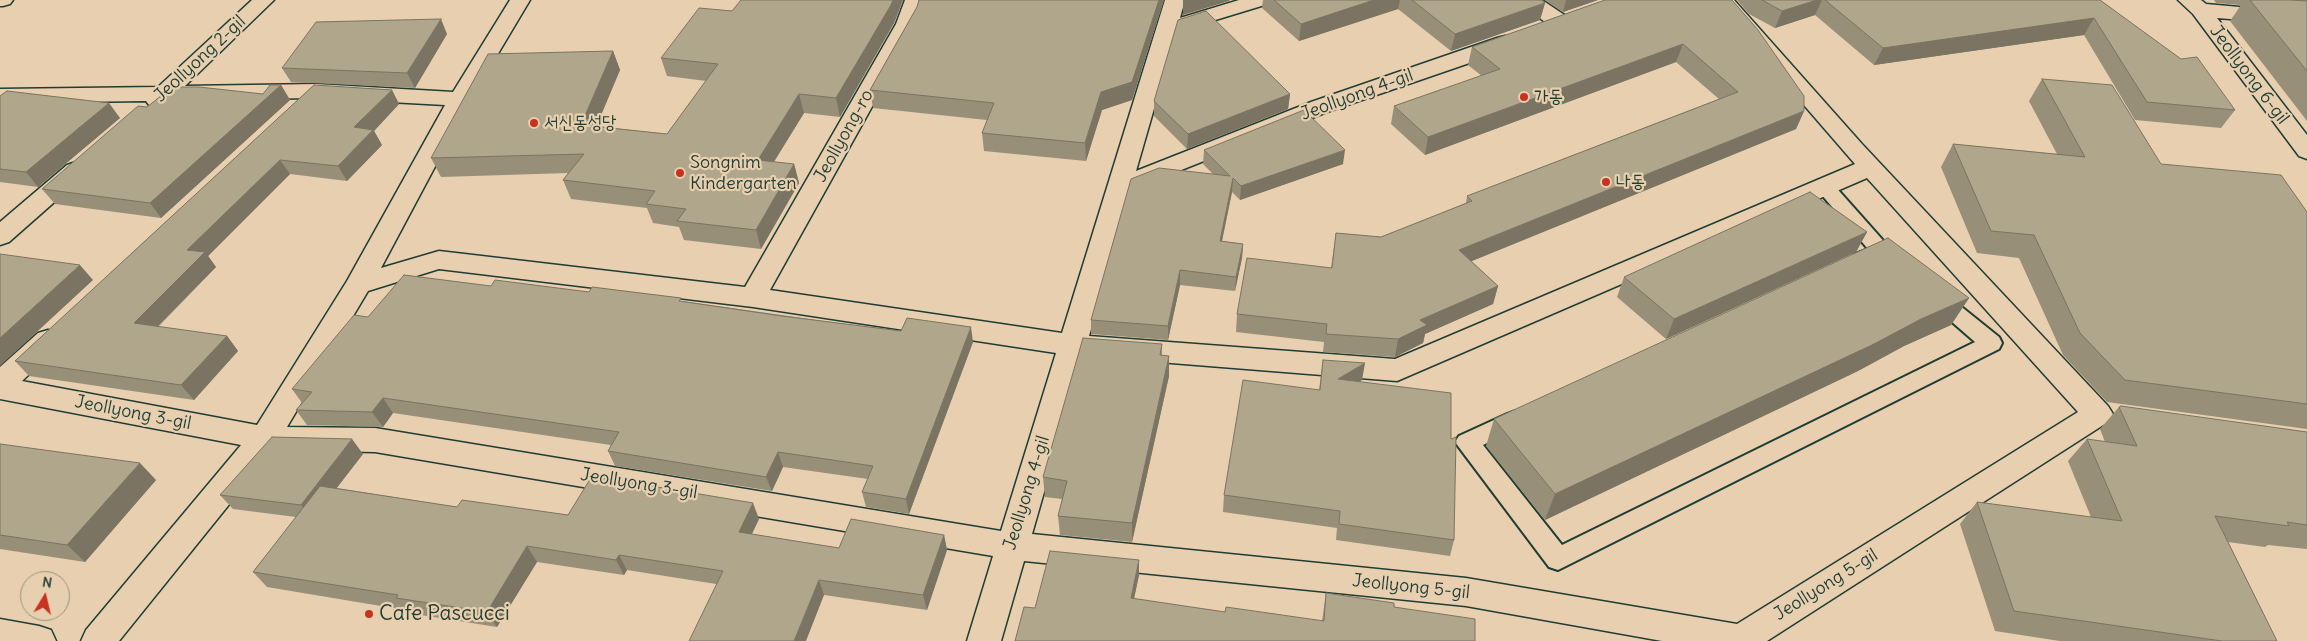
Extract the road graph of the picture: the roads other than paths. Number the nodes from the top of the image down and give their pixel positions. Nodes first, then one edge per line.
1 (264, 0) edge
2 (520, 0) edge
3 (915, 0) edge
4 (1175, 0) edge
5 (1261, 0) edge
6 (1528, 0) edge
7 (1722, 0) edge
8 (2194, 5) edge
9 (2307, 19) edge
10 (1166, 29) junction
11 (316, 91) junction
12 (163, 94) junction
13 (0, 96) edge
14 (460, 99) junction
15 (141, 114) edge
16 (288, 117) edge
17 (2307, 151) edge
18 (89, 159) edge
19 (1870, 167) junction
20 (1119, 187) junction
21 (1825, 187) junction
22 (0, 236) edge
23 (1845, 267) edge
24 (1917, 281) edge
25 (359, 284) junction
26 (753, 297) junction
27 (65, 324) edge
28 (1071, 345) junction
29 (0, 386) edge
30 (1530, 413) edge
31 (2098, 414) junction
32 (2127, 418) edge
33 (265, 438) junction
34 (1012, 546) junction
35 (0, 634) edge
36 (1744, 640) edge
37 (39, 641) edge
38 (98, 641) edge
39 (984, 641) edge

1 - 12 street, Jeollyong 2-gil
2 - 14 street
3 - 26 street, Jeollyong-ro
4 - 10 street, Jeollyong 4-gil
5 - 10 street
6 - 20 street, Jeollyong 4-gil
7 - 19 street
8 - 9 street
8 - 17 street, Jeollyong 6-gil
10 - 20 street, Jeollyong 4-gil
11 - 12 street
11 - 14 street
11 - 16 street
12 - 13 street
12 - 15 street, Jeollyong 2-gil
14 - 25 street
18 - 22 street
19 - 21 street
19 - 31 street
20 - 28 street, Jeollyong 4-gil
21 - 23 lane
21 - 28 street
24 - 30 lane
25 - 26 street
25 - 33 street
26 - 28 street
27 - 29 street
28 - 34 street, Jeollyong 4-gil
29 - 33 street, Jeollyong 3-gil
31 - 32 street
31 - 36 street, Jeollyong 5-gil
33 - 34 street, Jeollyong 3-gil
33 - 38 street
34 - 36 street, Jeollyong 5-gil
34 - 39 street, Jeollyong 4-gil
35 - 37 street

